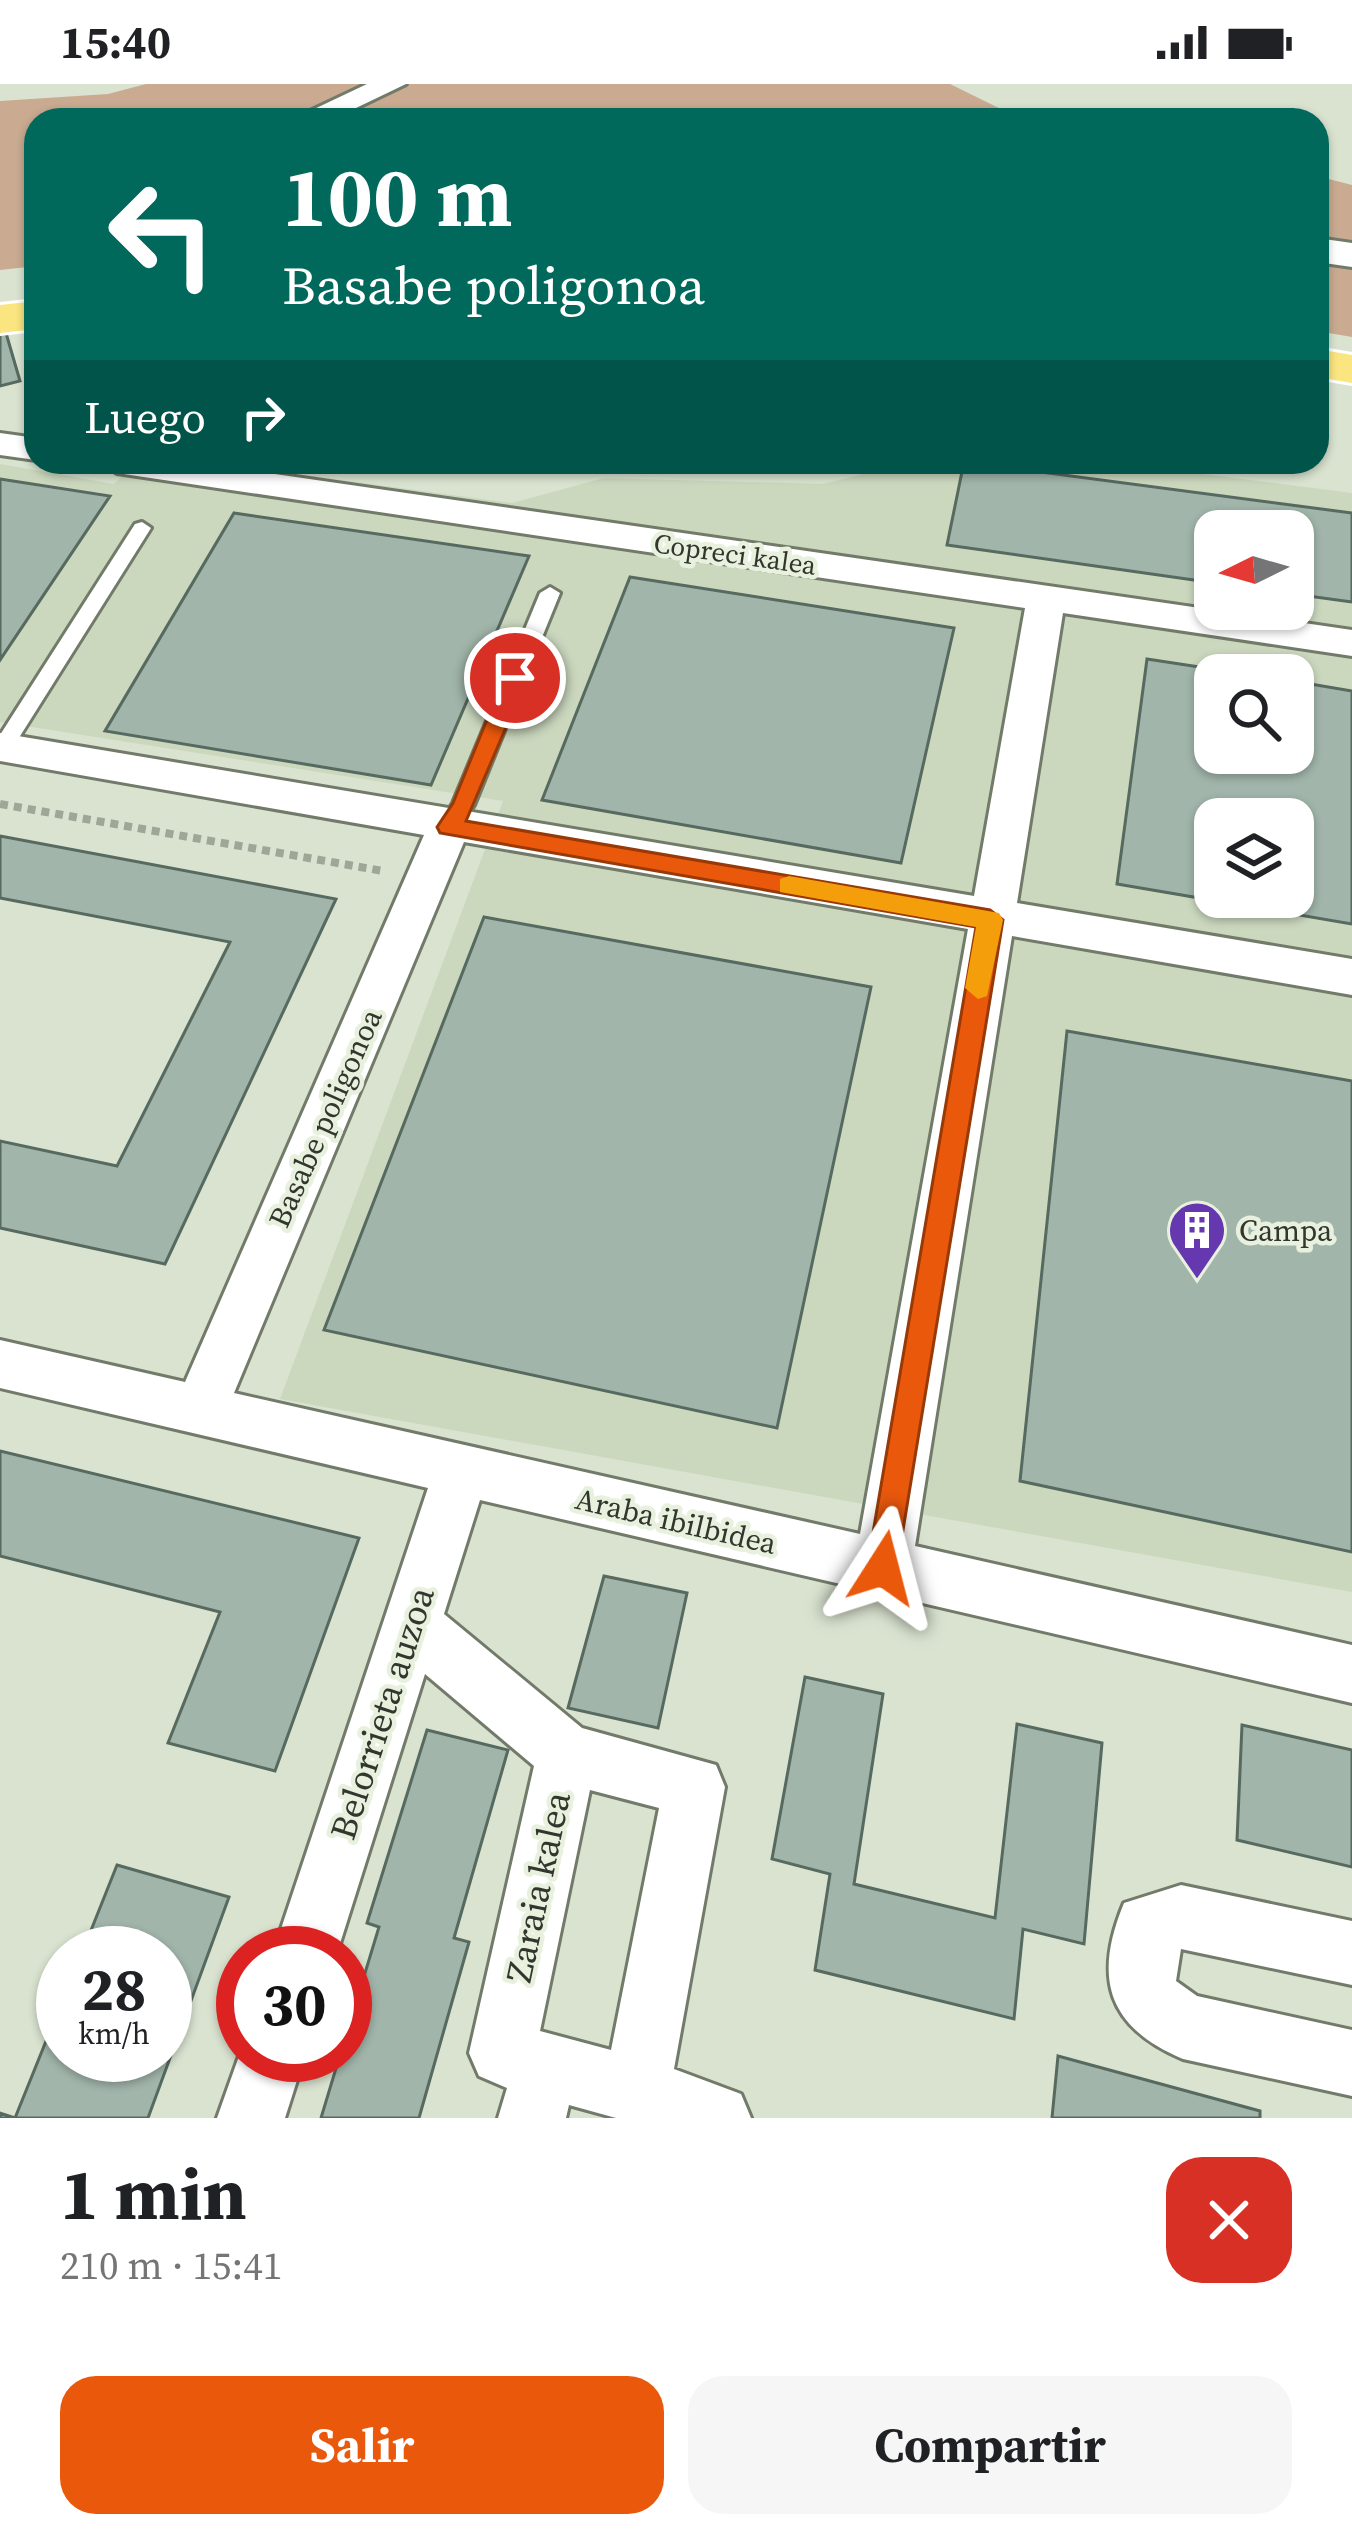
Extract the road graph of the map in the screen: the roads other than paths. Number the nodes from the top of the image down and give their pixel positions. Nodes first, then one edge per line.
1 (392, 84) edge
2 (335, 108) edge
3 (199, 474) edge
4 (142, 528) dead end
5 (550, 593) dead end
6 (1046, 598) junction
7 (1352, 644) edge
8 (2, 747) edge
9 (449, 827) junction
10 (990, 920) junction
11 (1352, 977) edge
12 (0, 1364) edge
13 (200, 1409) junction
14 (461, 1473) junction
15 (883, 1568) junction
16 (411, 1624) junction
17 (1352, 1674) edge
18 (568, 1754) junction
19 (313, 1926) edge
20 (1352, 1953) edge
21 (1352, 2063) edge
22 (263, 2082) edge
23 (637, 2090) junction
24 (539, 2092) edge
25 (251, 2118) edge
26 (717, 2118) edge

1 - 2 street
3 - 6 street, Copreci kalea
4 - 8 lane
5 - 9 lane, Basabe poligonoa
6 - 7 street, Copreci kalea
6 - 10 street
8 - 9 street
9 - 10 street
9 - 13 street, Basabe poligonoa
10 - 11 street
10 - 15 street
12 - 13 street, Araba ibilbidea
13 - 14 street, Araba ibilbidea
14 - 15 street, Araba ibilbidea
14 - 16 street, Belorrieta auzoa
15 - 17 street, Araba ibilbidea
16 - 18 street, Zaraia kalea
16 - 19 street, Belorrieta auzoa
18 - 23 street
18 - 24 street, Zaraia kalea
20 - 21 street
22 - 25 street
23 - 24 street
23 - 26 street

